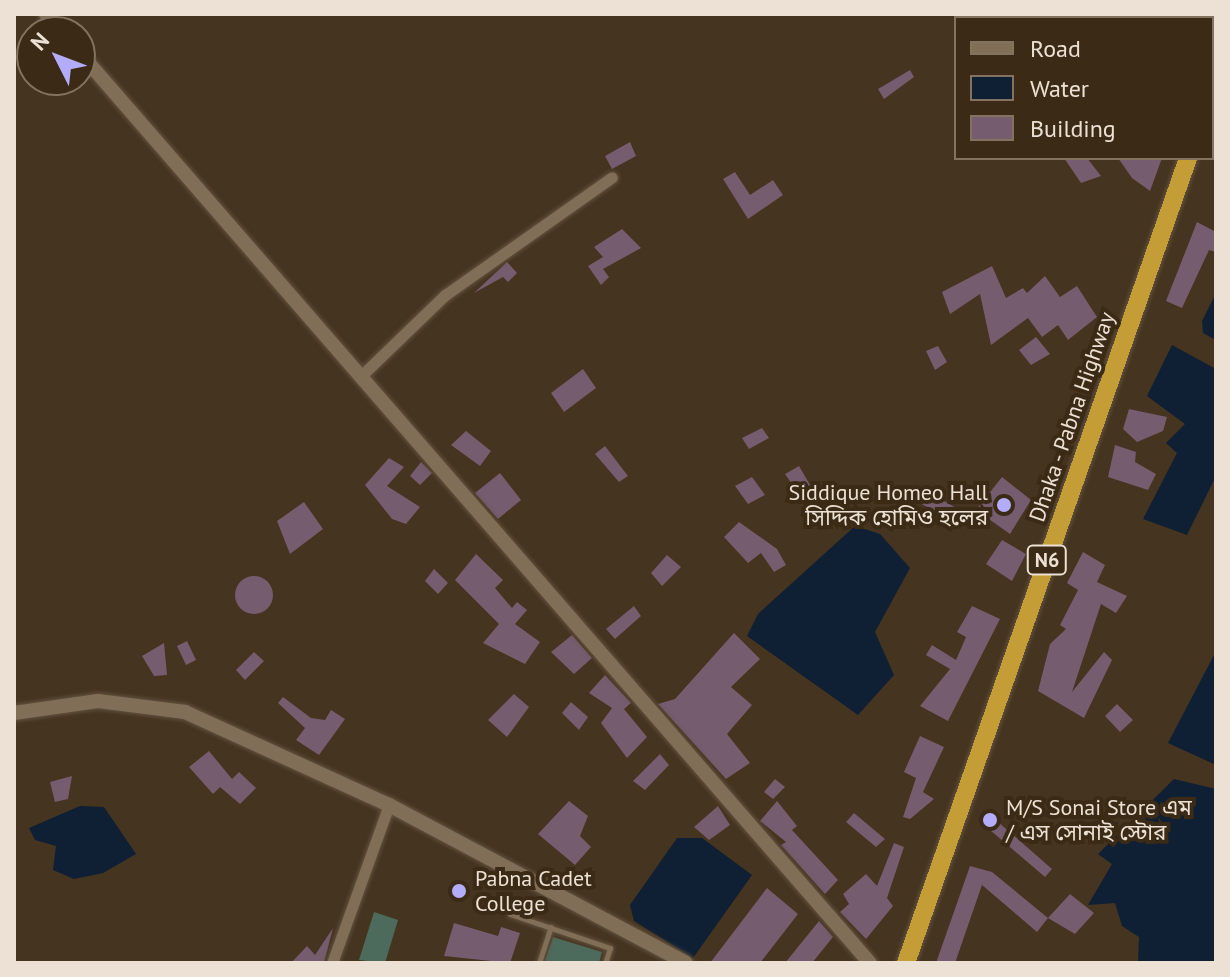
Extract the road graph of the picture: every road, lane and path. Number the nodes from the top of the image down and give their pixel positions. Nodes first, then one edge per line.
1 (96, 72) edge
2 (1187, 160) edge
3 (612, 177) dead end
4 (360, 377) junction
5 (14, 713) edge
6 (389, 805) junction
7 (510, 914) dead end
8 (551, 927) junction
9 (332, 963) edge
10 (539, 963) edge
11 (605, 963) edge
12 (686, 963) edge
13 (870, 963) edge
14 (906, 963) edge

1 - 4 street
2 - 14 highway, Dhaka - Pabna Highway / N6
3 - 4 street
4 - 13 street
5 - 6 street
6 - 9 street
6 - 12 street
7 - 8 lane
8 - 10 lane
8 - 11 lane

